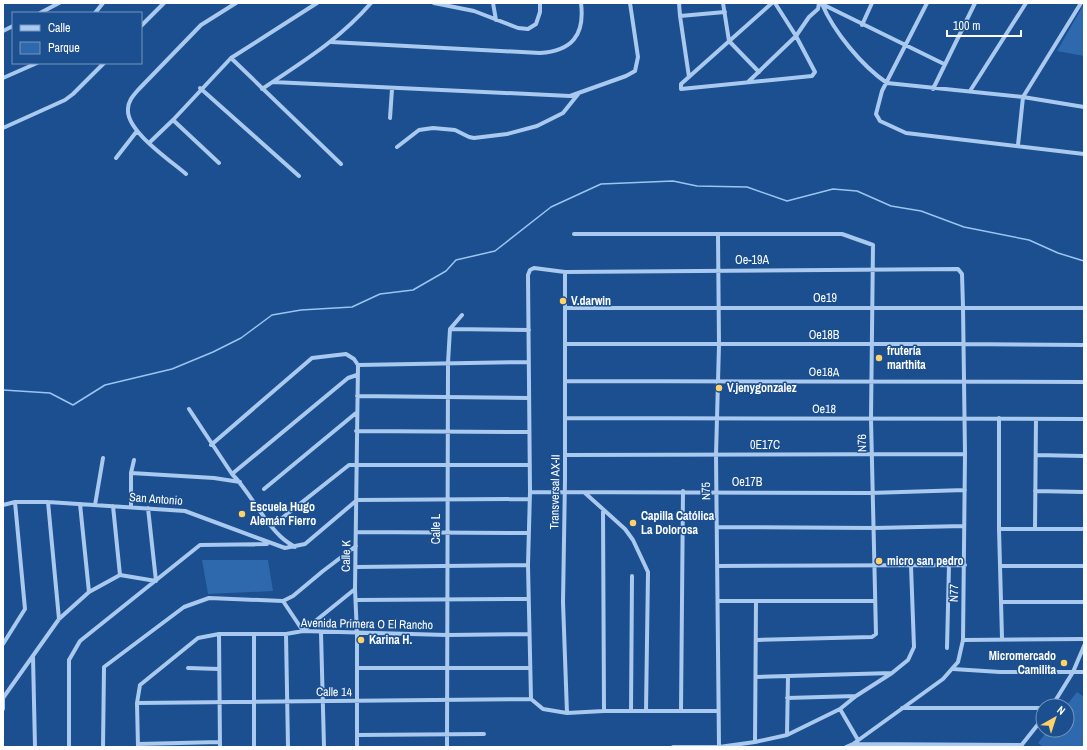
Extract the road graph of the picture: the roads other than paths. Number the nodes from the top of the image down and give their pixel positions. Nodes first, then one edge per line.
1 (59, 3) edge
2 (103, 3) edge
3 (164, 3) edge
4 (236, 3) edge
5 (317, 3) edge
6 (371, 3) edge
7 (434, 3) edge
8 (493, 3) edge
9 (540, 3) edge
10 (581, 3) edge
11 (630, 3) edge
12 (678, 3) edge
13 (724, 3) edge
14 (772, 3) edge
15 (776, 3) edge
16 (821, 3) edge
17 (872, 3) edge
18 (928, 3) edge
19 (975, 3) edge
20 (1026, 3) edge
21 (1081, 3) edge
22 (448, 4) edge
23 (42, 12) edge
24 (96, 12) edge
25 (724, 12) junction
26 (680, 16) junction
27 (496, 20) junction
28 (142, 25) edge
29 (862, 25) junction
30 (12, 26) edge
31 (3, 31) edge
32 (796, 36) junction
33 (729, 41) junction
34 (331, 42) junction
35 (905, 45) junction
36 (231, 58) junction
37 (35, 64) edge
38 (103, 64) edge
39 (944, 64) junction
40 (758, 72) junction
41 (689, 77) junction
42 (3, 78) edge
43 (273, 82) junction
44 (748, 83) junction
45 (887, 83) junction
46 (200, 88) junction
47 (262, 89) junction
48 (392, 89) junction
49 (933, 89) junction
50 (970, 91) junction
51 (580, 92) junction
52 (1023, 97) junction
53 (1084, 107) edge
54 (390, 118) dead end
55 (172, 120) junction
56 (3, 128) edge
57 (137, 131) junction
58 (149, 142) junction
59 (1018, 145) junction
60 (397, 147) dead end
61 (1084, 154) edge
62 (116, 158) dead end
63 (219, 163) dead end
64 (341, 164) dead end
65 (186, 174) dead end
66 (299, 176) dead end
67 (574, 234) dead end
68 (718, 235) junction
69 (719, 270) junction
70 (961, 270) joint
71 (874, 271) junction
72 (565, 272) junction
73 (565, 308) junction
74 (718, 308) junction
75 (874, 308) junction
76 (963, 308) junction
77 (1084, 308) edge
78 (462, 315) dead end
79 (450, 329) junction
80 (529, 330) junction
81 (565, 344) junction
82 (963, 344) junction
83 (719, 345) junction
84 (873, 345) junction
85 (1084, 346) edge
86 (529, 362) junction
87 (448, 363) junction
88 (358, 365) junction
89 (357, 375) junction
90 (565, 381) junction
91 (717, 381) junction
92 (964, 382) junction
93 (1084, 382) edge
94 (872, 383) junction
95 (357, 396) junction
96 (448, 398) junction
97 (529, 398) junction
98 (189, 409) dead end
99 (356, 413) junction
100 (565, 418) junction
101 (716, 418) junction
102 (964, 418) junction
103 (999, 418) junction
104 (1036, 418) junction
105 (871, 419) junction
106 (1084, 419) edge
107 (447, 430) junction
108 (356, 431) junction
109 (529, 432) junction
110 (211, 445) junction
111 (965, 454) junction
112 (566, 455) junction
113 (716, 455) junction
114 (872, 455) junction
115 (1036, 455) junction
116 (1084, 456) edge
117 (103, 458) dead end
118 (134, 460) dead end
119 (357, 465) junction
120 (448, 465) junction
121 (530, 465) junction
122 (131, 473) junction
123 (232, 474) junction
124 (240, 482) junction
125 (264, 489) dead end
126 (965, 490) junction
127 (683, 491) junction
128 (1035, 491) junction
129 (530, 492) junction
130 (564, 492) junction
131 (716, 492) junction
132 (873, 492) junction
133 (1084, 492) edge
134 (585, 493) junction
135 (446, 499) junction
136 (530, 499) junction
137 (357, 500) junction
138 (15, 502) junction
139 (48, 502) junction
140 (80, 504) junction
141 (3, 505) edge
142 (95, 505) junction
143 (113, 506) junction
144 (131, 507) junction
145 (148, 508) junction
146 (603, 511) junction
147 (272, 526) junction
148 (964, 526) junction
149 (717, 528) junction
150 (874, 528) junction
151 (1035, 528) junction
152 (999, 529) junction
153 (1084, 529) edge
154 (357, 532) junction
155 (446, 532) junction
156 (529, 533) junction
157 (280, 536) junction
158 (270, 544) junction
159 (276, 545) junction
160 (356, 546) junction
161 (296, 547) junction
162 (528, 565) junction
163 (965, 565) junction
164 (717, 566) junction
165 (911, 566) junction
166 (949, 566) junction
167 (1000, 566) junction
168 (1084, 566) edge
169 (356, 567) junction
170 (446, 567) junction
171 (874, 567) junction
172 (120, 575) junction
173 (632, 576) dead end
174 (156, 581) junction
175 (355, 589) junction
176 (89, 592) junction
177 (528, 599) junction
178 (356, 600) junction
179 (446, 600) junction
180 (283, 601) junction
181 (718, 601) junction
182 (756, 601) junction
183 (875, 601) junction
184 (1001, 602) junction
185 (1084, 602) edge
186 (59, 620) junction
187 (303, 631) junction
188 (321, 633) junction
189 (218, 634) junction
190 (254, 634) junction
191 (286, 634) junction
192 (357, 634) junction
193 (529, 634) junction
194 (447, 635) junction
195 (1002, 638) junction
196 (1084, 639) edge
197 (757, 640) junction
198 (963, 640) junction
199 (3, 644) edge
200 (1084, 646) edge
201 (947, 648) dead end
202 (33, 657) junction
203 (446, 667) junction
204 (188, 668) dead end
205 (357, 668) junction
206 (529, 668) junction
207 (219, 669) junction
208 (953, 669) junction
209 (1073, 672) junction
210 (1084, 672) edge
211 (892, 673) junction
212 (756, 677) junction
213 (788, 677) junction
214 (856, 696) junction
215 (787, 698) junction
216 (1057, 698) edge
217 (531, 699) junction
218 (446, 700) junction
219 (288, 701) junction
220 (137, 702) junction
221 (220, 702) junction
222 (322, 702) junction
223 (356, 702) junction
224 (254, 703) junction
225 (902, 708) junction
226 (1035, 708) edge
227 (3, 709) edge
228 (840, 709) junction
229 (604, 711) junction
230 (631, 711) junction
231 (646, 711) junction
232 (681, 711) junction
233 (718, 711) junction
234 (567, 713) junction
235 (1035, 728) edge
236 (484, 734) dead end
237 (446, 735) junction
238 (787, 735) junction
239 (357, 736) junction
240 (858, 740) junction
241 (755, 742) junction
242 (853, 744) junction
243 (220, 745) edge
244 (138, 746) edge
245 (1021, 746) edge
246 (35, 747) edge
247 (69, 747) edge
248 (103, 747) edge
249 (254, 747) edge
250 (288, 747) edge
251 (324, 747) edge
252 (357, 747) edge
253 (447, 747) edge
254 (673, 747) edge
255 (719, 747) edge
256 (846, 747) edge

1 - 23 street
2 - 24 street
3 - 28 street
4 - 57 street
5 - 36 street
6 - 34 street
7 - 22 street
8 - 27 street
9 - 27 street
10 - 34 street
11 - 51 street
12 - 26 street
13 - 25 street
14 - 33 street
15 - 32 street
16 - 29 street
16 - 32 street
16 - 45 street
17 - 29 street
18 - 35 street
19 - 39 street
20 - 50 street
21 - 52 street
22 - 27 street
25 - 26 street
25 - 33 street
26 - 41 street
29 - 35 street
30 - 31 street
32 - 40 street
32 - 44 street
33 - 40 street
33 - 41 street
34 - 43 street
35 - 39 street
35 - 45 street
36 - 46 street
36 - 47 street
37 - 42 street
38 - 56 street
39 - 49 street
40 - 44 street
41 - 44 street
43 - 47 street
43 - 48 street
45 - 49 street
45 - 59 street
46 - 55 street
46 - 66 street
47 - 64 street
48 - 51 street
48 - 54 street
49 - 50 street
50 - 52 street
51 - 60 street
52 - 53 street
52 - 59 street
55 - 58 street
55 - 63 street
57 - 58 street
57 - 62 street
58 - 65 street
59 - 61 street
67 - 68 street
68 - 69 street, N75
68 - 71 street, N76
69 - 71 street, Oe-19A
69 - 72 street, Oe-19A
69 - 74 street, N75
70 - 71 street, Oe-19A
70 - 76 street, N77
71 - 75 street, N76
72 - 73 street, Transversal AX-II
72 - 80 street, Oe-19A
73 - 74 street, Oe19
73 - 81 street, Transversal AX-II
74 - 75 street, Oe19
74 - 83 street, N75
75 - 76 street, Oe19
75 - 84 street, N76
76 - 77 street, Oe19
76 - 82 street, N77
78 - 79 street
79 - 80 street
79 - 87 street, Calle L
80 - 86 street
81 - 83 street, Oe18B
81 - 90 street, Transversal AX-II
82 - 84 street, Oe18B
82 - 85 street, Oe18B
82 - 92 street, N77
83 - 84 street, Oe18B
83 - 91 street, N75
84 - 94 street, N76
86 - 87 street
86 - 97 street
87 - 88 street
87 - 96 street, Calle L
88 - 89 street, Calle K
88 - 110 street
89 - 95 street, Calle K
89 - 123 street
90 - 91 street, Oe18A
90 - 100 street, Transversal AX-II
91 - 94 street, Oe18A
91 - 101 street, N75
92 - 93 street, Oe18A
92 - 94 street, Oe18A
92 - 102 street, N77
94 - 105 street, N76
95 - 96 street
95 - 99 street, Calle K
96 - 97 street
96 - 107 street, Calle L
97 - 109 street
98 - 110 street
99 - 108 street, Calle K
99 - 125 street
100 - 101 street, Oe18
100 - 112 street, Transversal AX-II
101 - 105 street, Oe18
101 - 113 street, N75
102 - 103 street, Oe18
102 - 105 street, Oe18
102 - 111 street, N77
103 - 104 street, Oe18
103 - 152 street
104 - 106 street, Oe18
104 - 115 street
105 - 114 street, N76
107 - 108 street
107 - 109 street
107 - 120 street, Calle L
108 - 119 street, Calle K
109 - 121 street
110 - 123 street
111 - 114 street, 0E17C
111 - 126 street, N77
112 - 113 street, 0E17C
112 - 130 street, Transversal AX-II
113 - 114 street, 0E17C
113 - 131 street, N75
114 - 132 street, N76
115 - 116 street
115 - 128 street
117 - 142 street
118 - 122 street
119 - 120 street
119 - 137 street, Calle K
119 - 147 street
120 - 121 street
120 - 135 street, Calle L
121 - 129 street
122 - 124 street
122 - 144 street
123 - 124 street
124 - 147 street
126 - 132 street, Oe17B
126 - 148 street, N77
127 - 131 street, Oe17B
127 - 134 street, Oe17B
127 - 232 street, N75
128 - 133 street
128 - 151 street
129 - 130 street, Oe17B
129 - 136 street
130 - 134 street, Oe17B
130 - 234 street, Transversal AX-II
131 - 132 street, Oe17B
131 - 149 street, N75
132 - 150 street, N76
134 - 146 street
135 - 136 street
135 - 137 street
135 - 155 street, Calle L
136 - 156 street
137 - 154 street, Calle K
137 - 161 street
138 - 139 street, San Antonio
138 - 141 street, San Antonio
138 - 199 street
139 - 140 street, San Antonio
139 - 186 street
140 - 142 street, San Antonio
140 - 176 street
142 - 143 street, San Antonio
143 - 144 street, San Antonio
143 - 172 street
144 - 145 street, San Antonio
145 - 158 street, San Antonio
145 - 174 street
146 - 229 street
146 - 231 street
147 - 157 street
148 - 150 street
148 - 163 street, N77
149 - 150 street
149 - 164 street, N75
150 - 171 street, N76
151 - 152 street
151 - 153 street
152 - 167 street
154 - 155 street
154 - 160 street, Calle K
155 - 156 street
155 - 170 street, Calle L
156 - 162 street
157 - 159 street
157 - 161 street
158 - 159 street, San Antonio
158 - 174 street
159 - 161 street, San Antonio
160 - 169 street, Calle K
160 - 180 street
162 - 170 street
162 - 177 street
163 - 166 street
163 - 198 street, N77
164 - 171 street
164 - 181 street, N75
165 - 166 street
165 - 171 street
165 - 211 street
166 - 201 street
167 - 168 street
167 - 184 street
169 - 170 street
169 - 175 street, Calle K
170 - 179 street, Calle L
171 - 183 street, N76
172 - 174 street
172 - 176 street
173 - 230 street
174 - 247 street
175 - 178 street, Calle K
175 - 187 street
176 - 186 street
177 - 179 street
177 - 193 street
178 - 179 street
178 - 192 street, Calle K
179 - 194 street, Calle L
180 - 187 street
180 - 248 street
181 - 182 street
181 - 233 street, N75
182 - 183 street
182 - 197 street
183 - 197 street, N76
184 - 185 street
184 - 195 street
186 - 202 street
187 - 188 street, Avenida Primera O El Rancho
187 - 191 street, Avenida Primera O El Rancho
188 - 192 street, Avenida Primera O El Rancho
188 - 222 street
189 - 190 street, Avenida Primera O El Rancho
189 - 207 street
189 - 220 street, Avenida Primera O El Rancho
190 - 191 street, Avenida Primera O El Rancho
190 - 224 street
191 - 219 street
192 - 194 street, Avenida Primera O El Rancho
192 - 205 street, Calle K
193 - 194 street, Avenida Primera O El Rancho
193 - 206 street
194 - 203 street, Calle L
195 - 196 street
195 - 198 street
197 - 212 street
198 - 208 street, N77
200 - 209 street
202 - 227 street
202 - 246 street
203 - 205 street
203 - 206 street
203 - 218 street, Calle L
204 - 207 street
205 - 223 street, Calle K
206 - 217 street
207 - 221 street
208 - 209 street
208 - 225 street, N77
209 - 210 street
209 - 216 street
211 - 213 street
211 - 214 street
212 - 213 street
212 - 241 street
213 - 215 street
214 - 215 street
214 - 228 street
215 - 238 street
217 - 218 street, Calle 14
217 - 234 street
218 - 223 street, Calle 14
218 - 237 street, Calle L
219 - 222 street, Calle 14
219 - 224 street, Calle 14
219 - 250 street
220 - 221 street, Calle 14
220 - 244 street, Avenida Primera O El Rancho
221 - 224 street, Calle 14
221 - 243 street
222 - 223 street, Calle 14
222 - 251 street
223 - 239 street, Calle K
224 - 249 street
225 - 226 street
225 - 240 street, N77
228 - 238 street
228 - 240 street
229 - 230 street
229 - 234 street
230 - 231 street
231 - 232 street
232 - 233 street
233 - 255 street, N75
235 - 245 street
236 - 237 street
237 - 239 street
237 - 253 street, Calle L
238 - 241 street
239 - 252 street, Calle K
240 - 242 street, N77
241 - 255 street
242 - 245 street
242 - 256 street, N77
243 - 244 street
254 - 255 street

